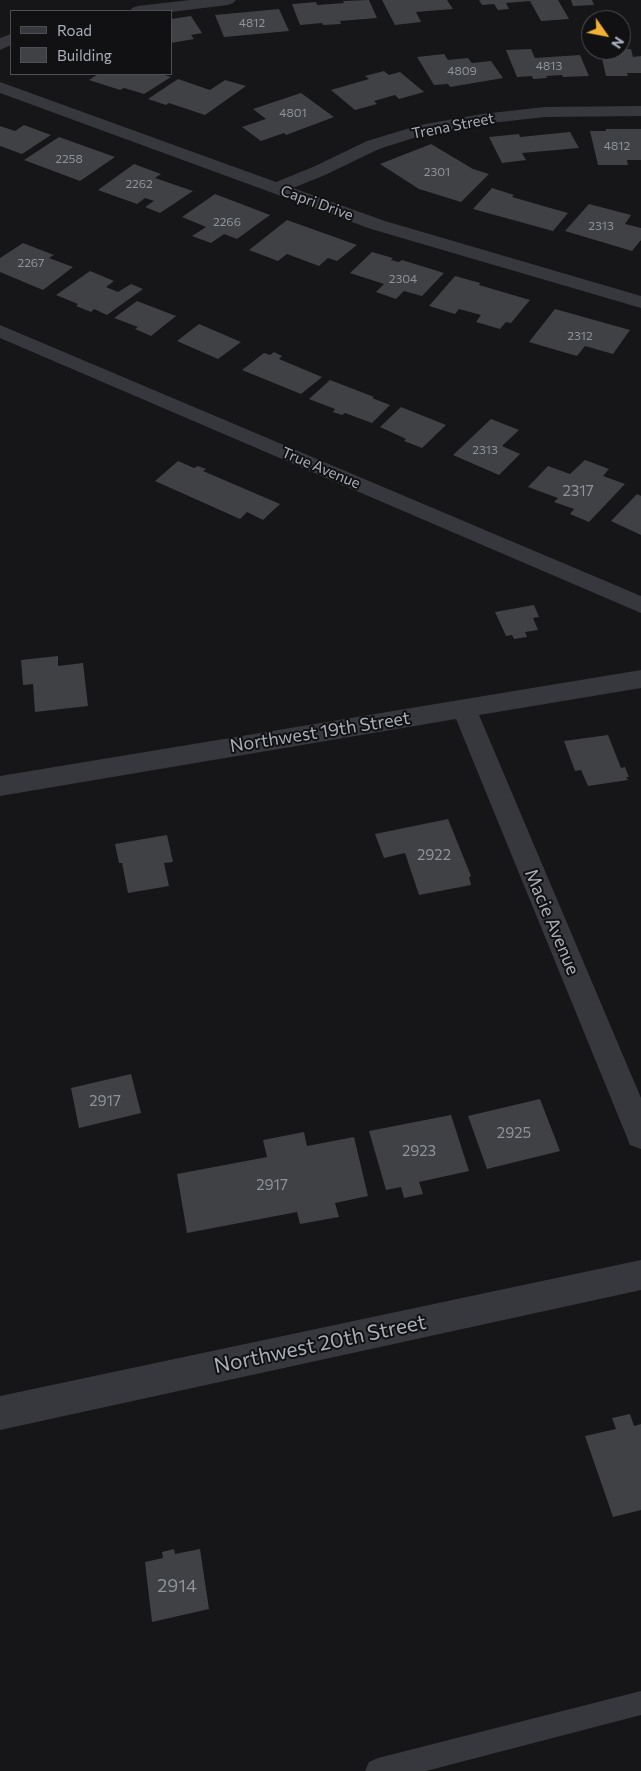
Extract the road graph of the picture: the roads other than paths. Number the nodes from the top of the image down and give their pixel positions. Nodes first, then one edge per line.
1 (228, 0) edge
2 (146, 10) edge
3 (0, 87) edge
4 (641, 112) edge
5 (276, 188) junction
6 (641, 302) edge
7 (0, 331) edge
8 (641, 606) edge
9 (641, 679) edge
10 (464, 708) junction
11 (0, 786) edge
12 (641, 1136) edge
13 (641, 1275) edge
14 (0, 1414) edge
15 (641, 1703) edge
16 (378, 1771) edge

1 - 2 street
3 - 5 street, Capri Drive
4 - 5 street, Trena Street
5 - 6 street, Capri Drive
7 - 8 street, True Avenue
9 - 10 street, Northwest 19th Street
10 - 11 street, Northwest 19th Street
10 - 12 street, Macie Avenue
13 - 14 street, Northwest 20th Street
15 - 16 lane

